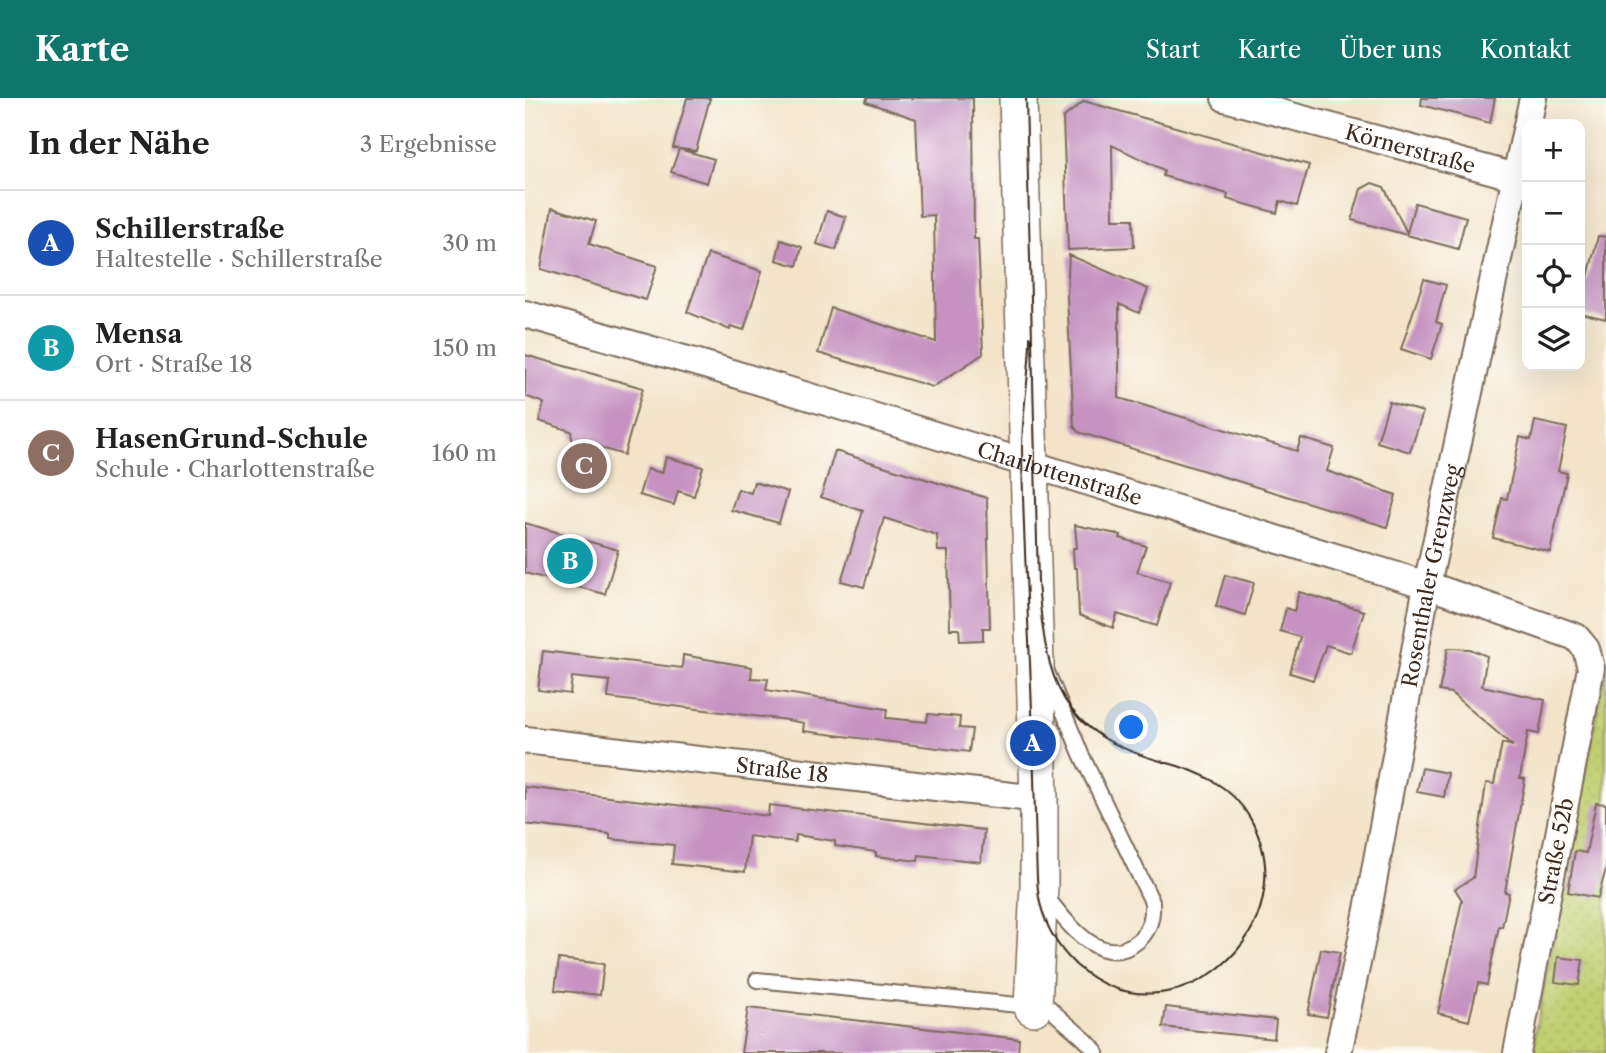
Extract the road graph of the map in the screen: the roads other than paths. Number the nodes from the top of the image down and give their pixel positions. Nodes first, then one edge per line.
1 (1019, 98) edge
2 (1225, 98) edge
3 (1533, 98) edge
4 (1516, 177) junction
5 (525, 314) edge
6 (1028, 464) junction
7 (1427, 585) junction
8 (1035, 645) junction
9 (1586, 649) joint
10 (525, 740) edge
11 (1039, 799) junction
12 (1039, 886) junction
13 (757, 980) dead end
14 (1033, 1007) junction
15 (1096, 1053) edge
16 (1338, 1053) edge
17 (1517, 1053) edge

1 - 6 street
2 - 4 street, Körnerstraße
3 - 4 street, Rosenthaler Grenzweg
4 - 7 street, Rosenthaler Grenzweg
5 - 6 street, Charlottenstraße
6 - 7 street, Charlottenstraße
6 - 8 street
7 - 9 street, Charlottenstraße
7 - 16 street, Rosenthaler Grenzweg
8 - 11 street
8 - 12 lane
9 - 17 street, Straße 52b
10 - 11 street, Straße 18
11 - 12 street
12 - 14 street
13 - 14 lane
14 - 15 lane

